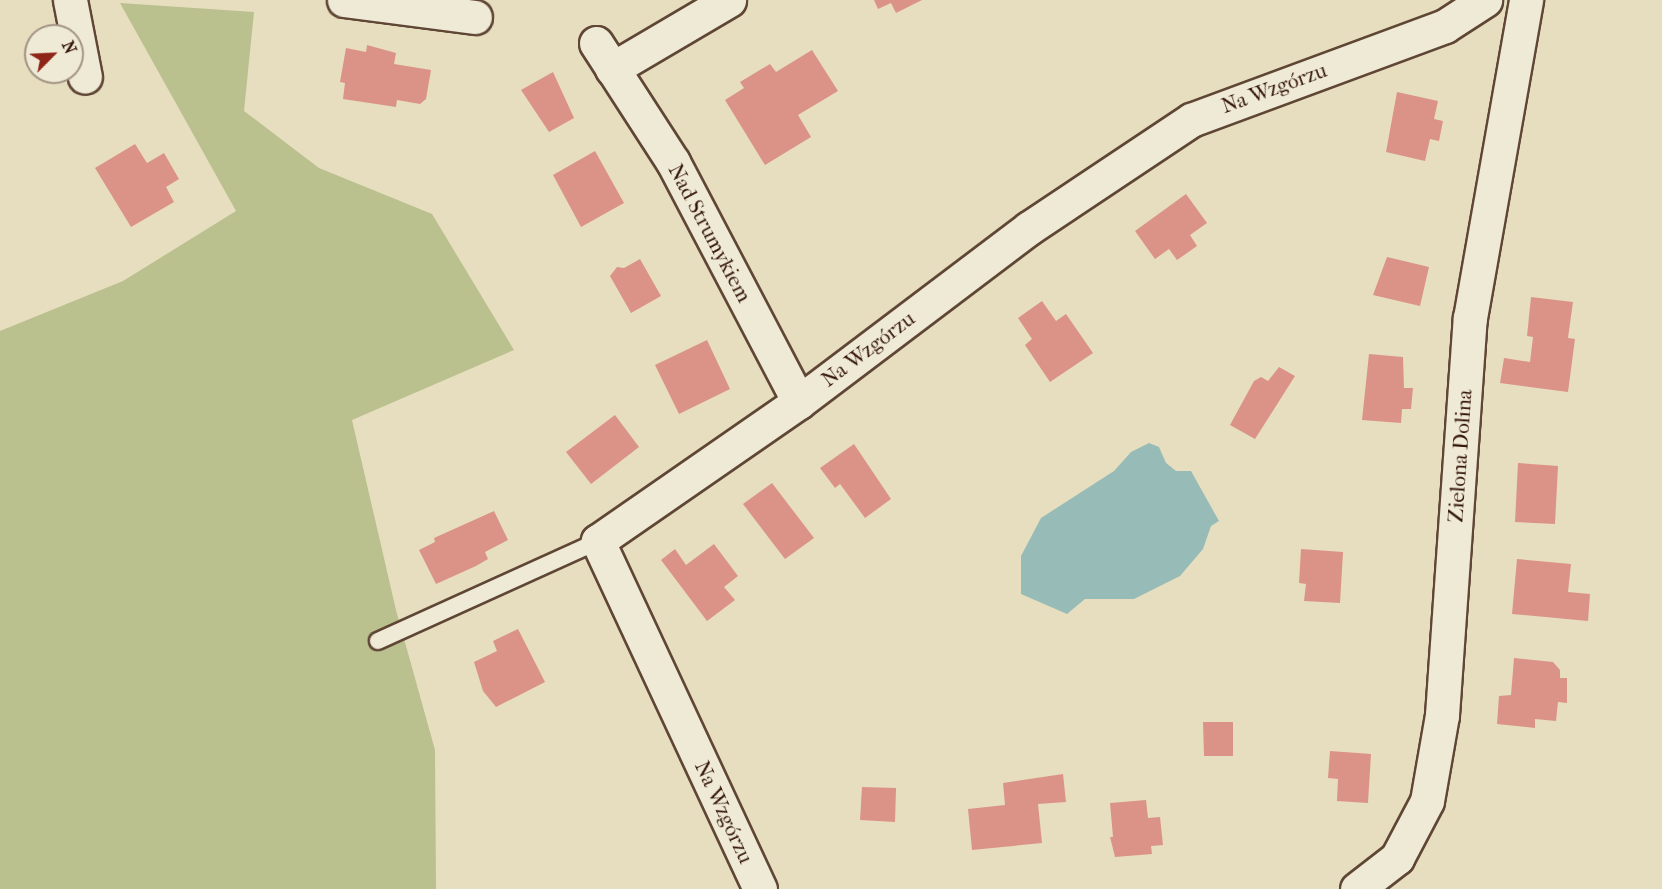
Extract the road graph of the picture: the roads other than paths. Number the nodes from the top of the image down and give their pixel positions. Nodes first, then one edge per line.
1 (69, 0) edge
2 (344, 0) edge
3 (729, 0) edge
4 (1485, 0) edge
5 (1527, 0) edge
6 (476, 17) dead end
7 (85, 77) dead end
8 (799, 402) junction
9 (598, 541) junction
10 (378, 640) dead end
11 (760, 889) edge
12 (1357, 889) edge

1 - 7 street
2 - 6 street
3 - 8 street, Nad Strumykiem
4 - 8 street, Na Wzgórzu
5 - 12 street, Zielona Dolina
8 - 9 street, Na Wzgórzu
9 - 10 lane
9 - 11 street, Na Wzgórzu

